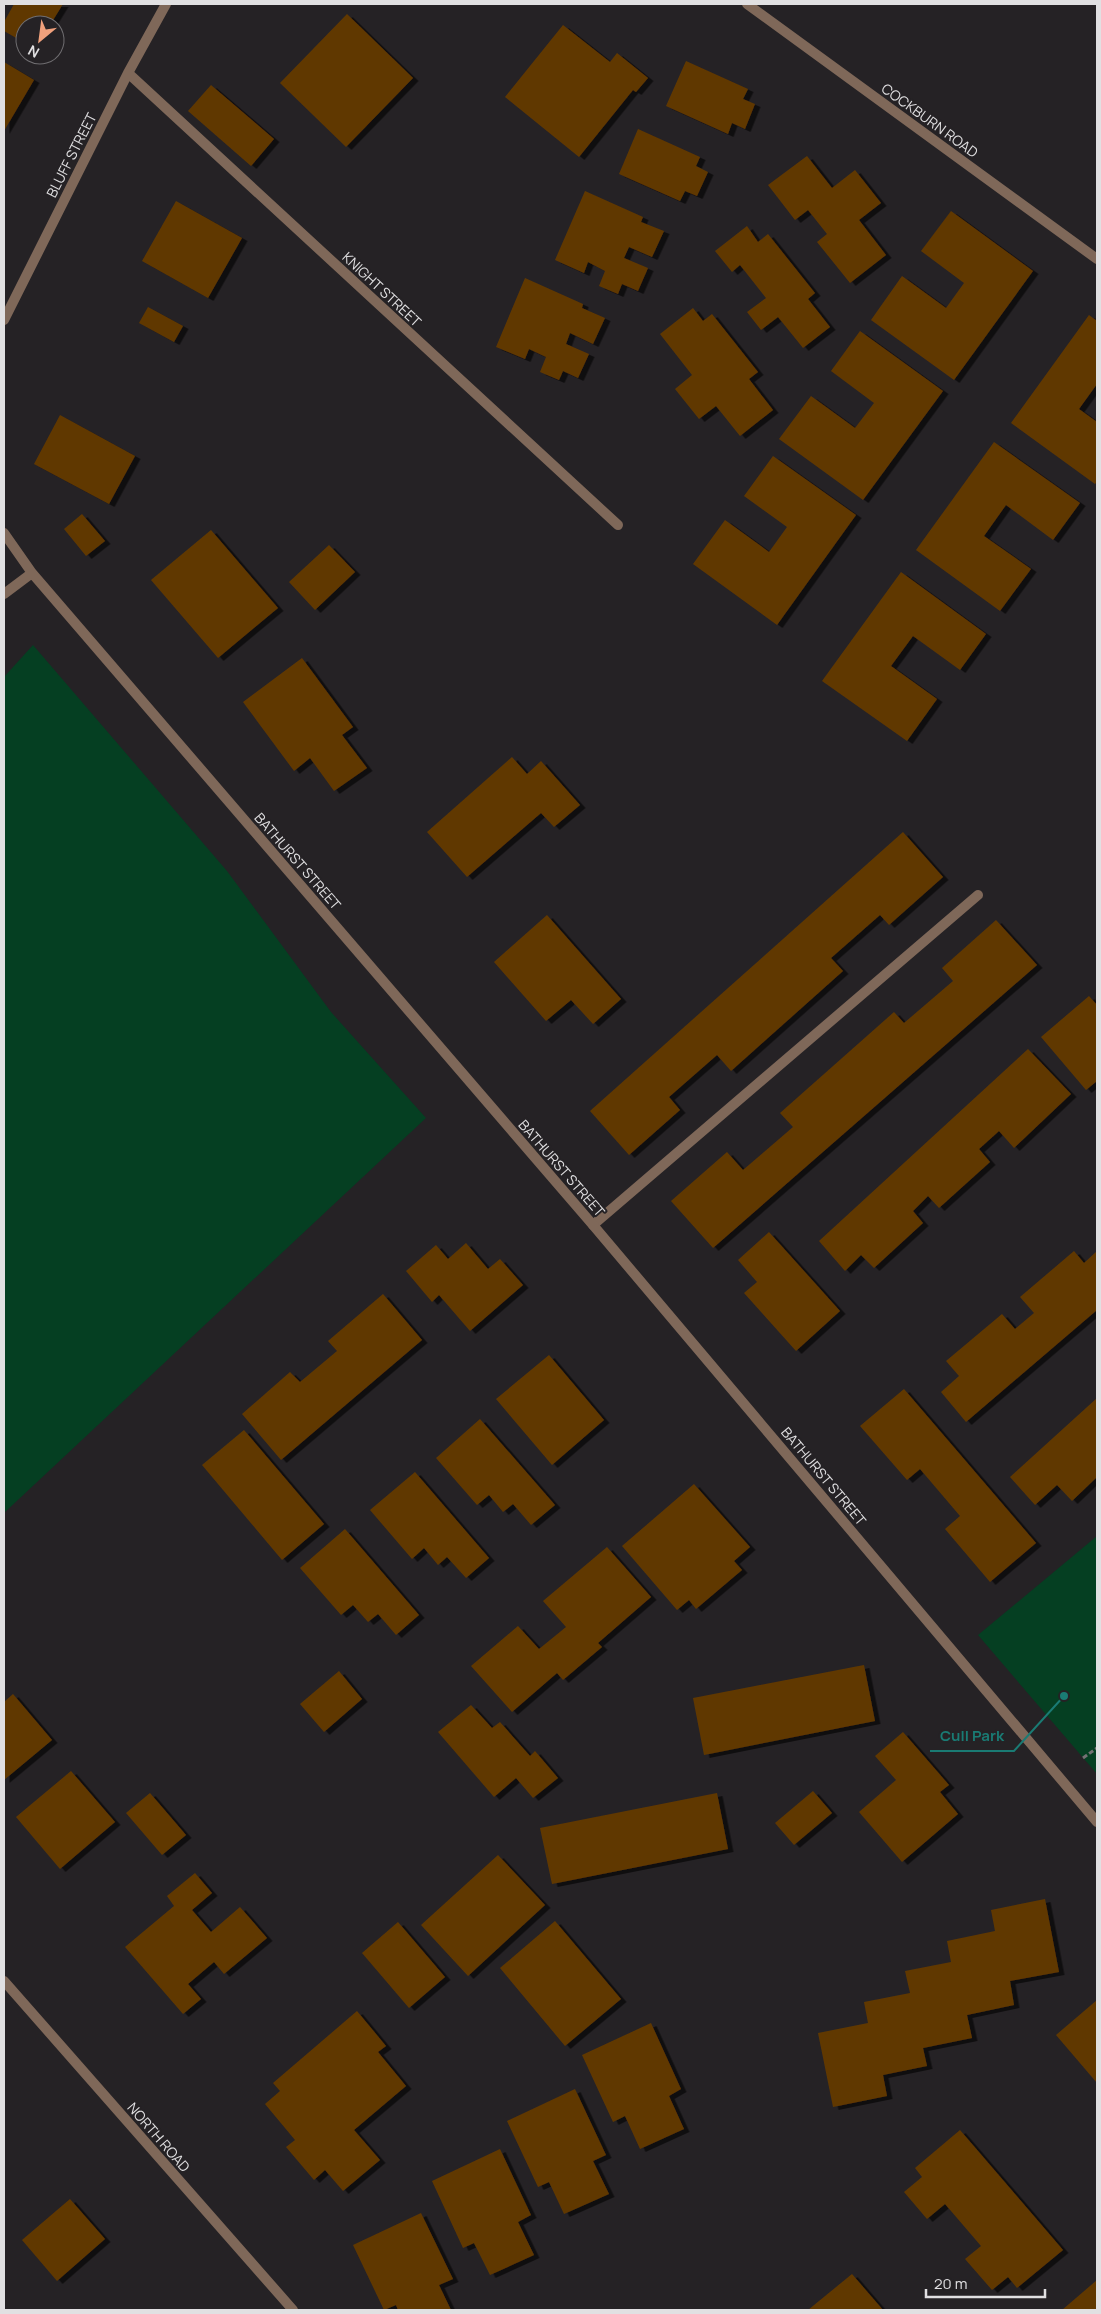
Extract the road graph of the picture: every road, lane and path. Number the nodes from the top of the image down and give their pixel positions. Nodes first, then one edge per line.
1 (166, 4) edge
2 (747, 4) edge
3 (128, 73) junction
4 (1097, 259) edge
5 (4, 320) edge
6 (618, 525) dead end
7 (4, 533) edge
8 (32, 573) junction
9 (4, 594) edge
10 (978, 895) dead end
11 (593, 1225) junction
12 (1097, 1748) edge
13 (1083, 1758) dead end
14 (1097, 1822) edge
15 (4, 1981) edge
16 (293, 2310) edge

1 - 3 street, BLUFF STREET
2 - 4 street, COCKBURN ROAD
3 - 5 street, BLUFF STREET
3 - 6 street, KNIGHT STREET
7 - 8 street, BATHURST STREET
8 - 9 street
8 - 11 street, BATHURST STREET
10 - 11 street
11 - 14 street, BATHURST STREET
12 - 13 path
15 - 16 street, NORTH ROAD

